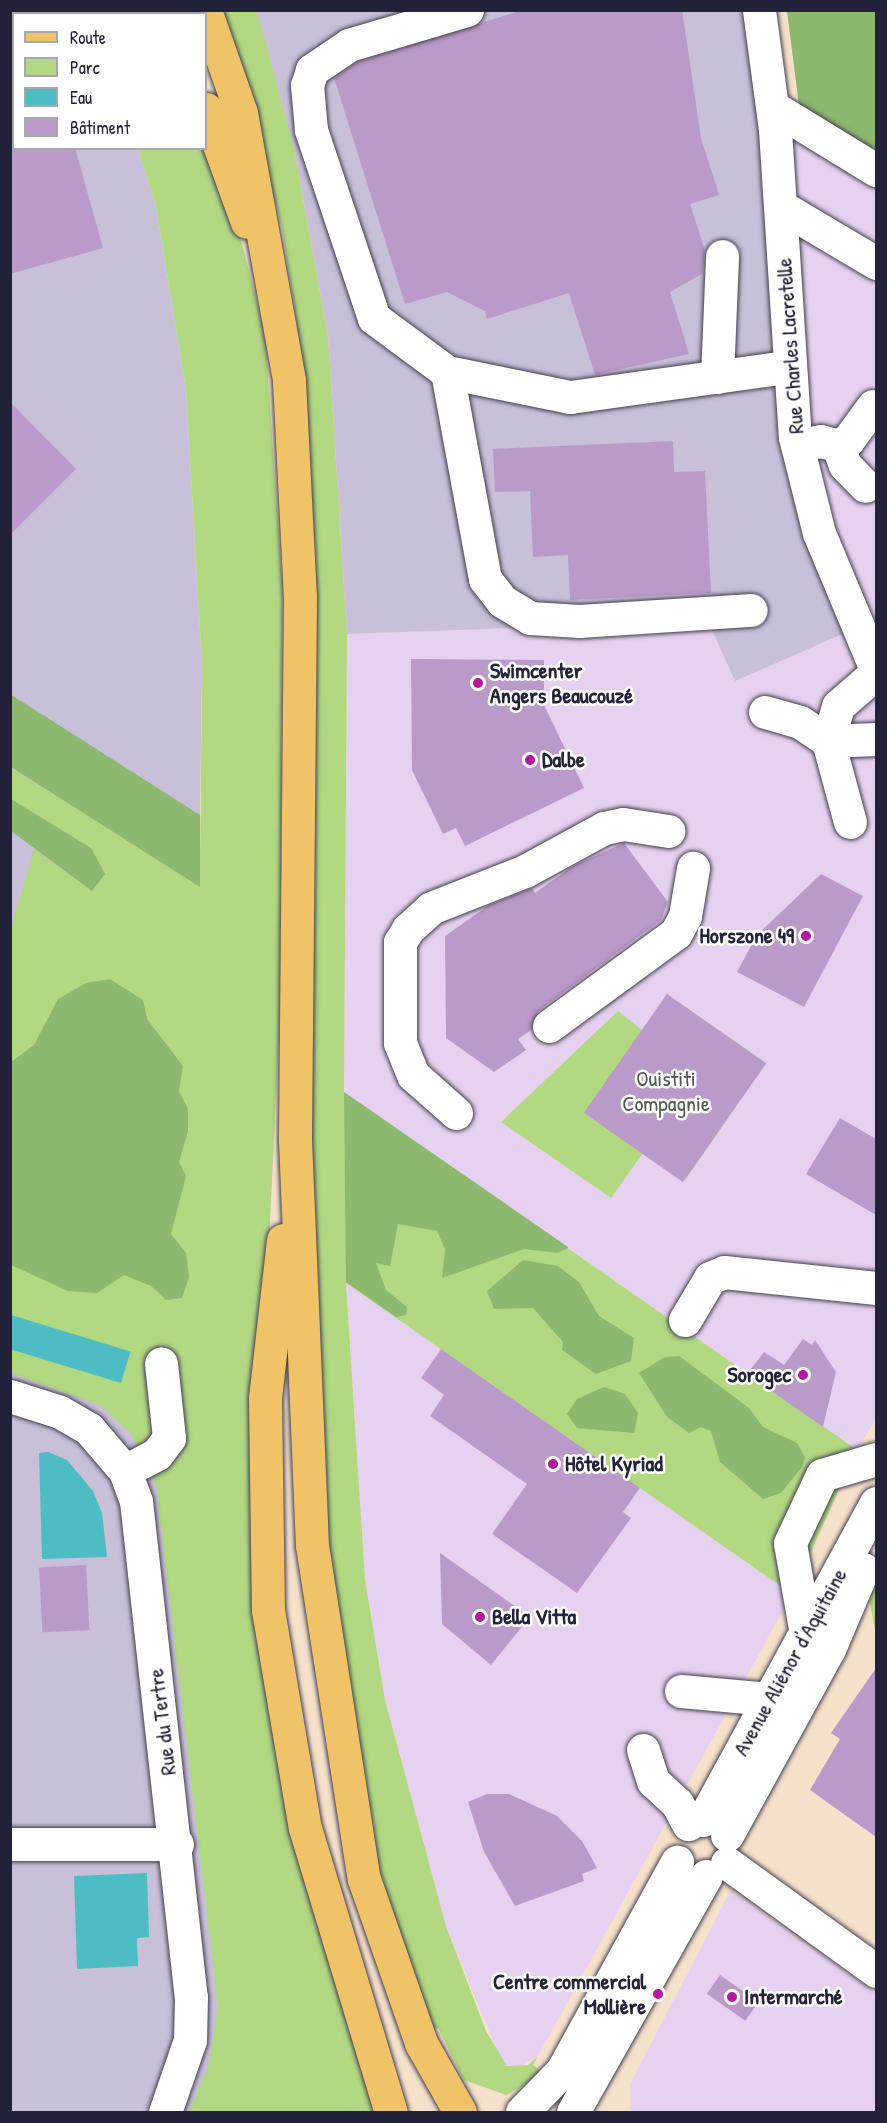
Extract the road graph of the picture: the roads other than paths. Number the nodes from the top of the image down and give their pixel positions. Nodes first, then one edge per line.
1 (467, 10) edge
2 (759, 10) edge
3 (207, 16) edge
4 (773, 106) junction
5 (207, 112) edge
6 (876, 170) edge
7 (780, 206) junction
8 (722, 256) dead end
9 (876, 263) edge
10 (269, 281) junction
11 (788, 367) junction
12 (447, 372) junction
13 (717, 377) junction
14 (873, 406) dead end
15 (797, 445) junction
16 (838, 446) junction
17 (865, 486) dead end
18 (751, 610) dead end
19 (876, 671) edge
20 (765, 712) dead end
21 (876, 739) edge
22 (828, 741) junction
23 (850, 822) dead end
24 (668, 831) dead end
25 (693, 868) dead end
26 (549, 1026) dead end
27 (456, 1113) dead end
28 (295, 1140) junction
29 (876, 1288) edge
30 (684, 1320) dead end
31 (161, 1363) dead end
32 (10, 1396) edge
33 (876, 1460) edge
34 (125, 1471) junction
35 (876, 1503) edge
36 (876, 1541) edge
37 (806, 1634) junction
38 (681, 1691) dead end
39 (769, 1699) junction
40 (643, 1750) dead end
41 (10, 1844) edge
42 (177, 1844) junction
43 (705, 1847) junction
44 (876, 1971) edge
45 (165, 2112) edge
46 (392, 2112) edge
47 (460, 2112) edge
48 (522, 2112) edge
49 (573, 2112) edge

1 - 12 street
2 - 4 street, Rue Charles Lacretelle
3 - 10 main road
4 - 6 street
4 - 7 street, Rue Charles Lacretelle
5 - 10 main road
7 - 9 street
7 - 11 street, Rue Charles Lacretelle
8 - 13 street
10 - 28 main road
11 - 13 street
11 - 15 street, Rue Charles Lacretelle
12 - 13 street
12 - 18 street
14 - 16 street
15 - 16 street
15 - 19 street, Rue Charles Lacretelle
16 - 17 street
19 - 22 street
20 - 22 street
21 - 22 street
22 - 23 street
24 - 27 street
25 - 26 street
28 - 46 main road
28 - 47 main road
29 - 30 street
31 - 34 street
32 - 34 street, Rue du Tertre
33 - 37 street
34 - 42 street, Rue du Tertre
35 - 37 street, Avenue Aliénor d'Aquitaine
36 - 43 street, Avenue Aliénor d'Aquitaine
37 - 39 street, Avenue Aliénor d'Aquitaine
38 - 39 street
39 - 43 street, Avenue Aliénor d'Aquitaine
40 - 43 street
41 - 42 street
42 - 45 street, Rue du Tertre
43 - 44 street
43 - 48 street, Avenue Aliénor d'Aquitaine
43 - 49 street, Avenue Aliénor d'Aquitaine

